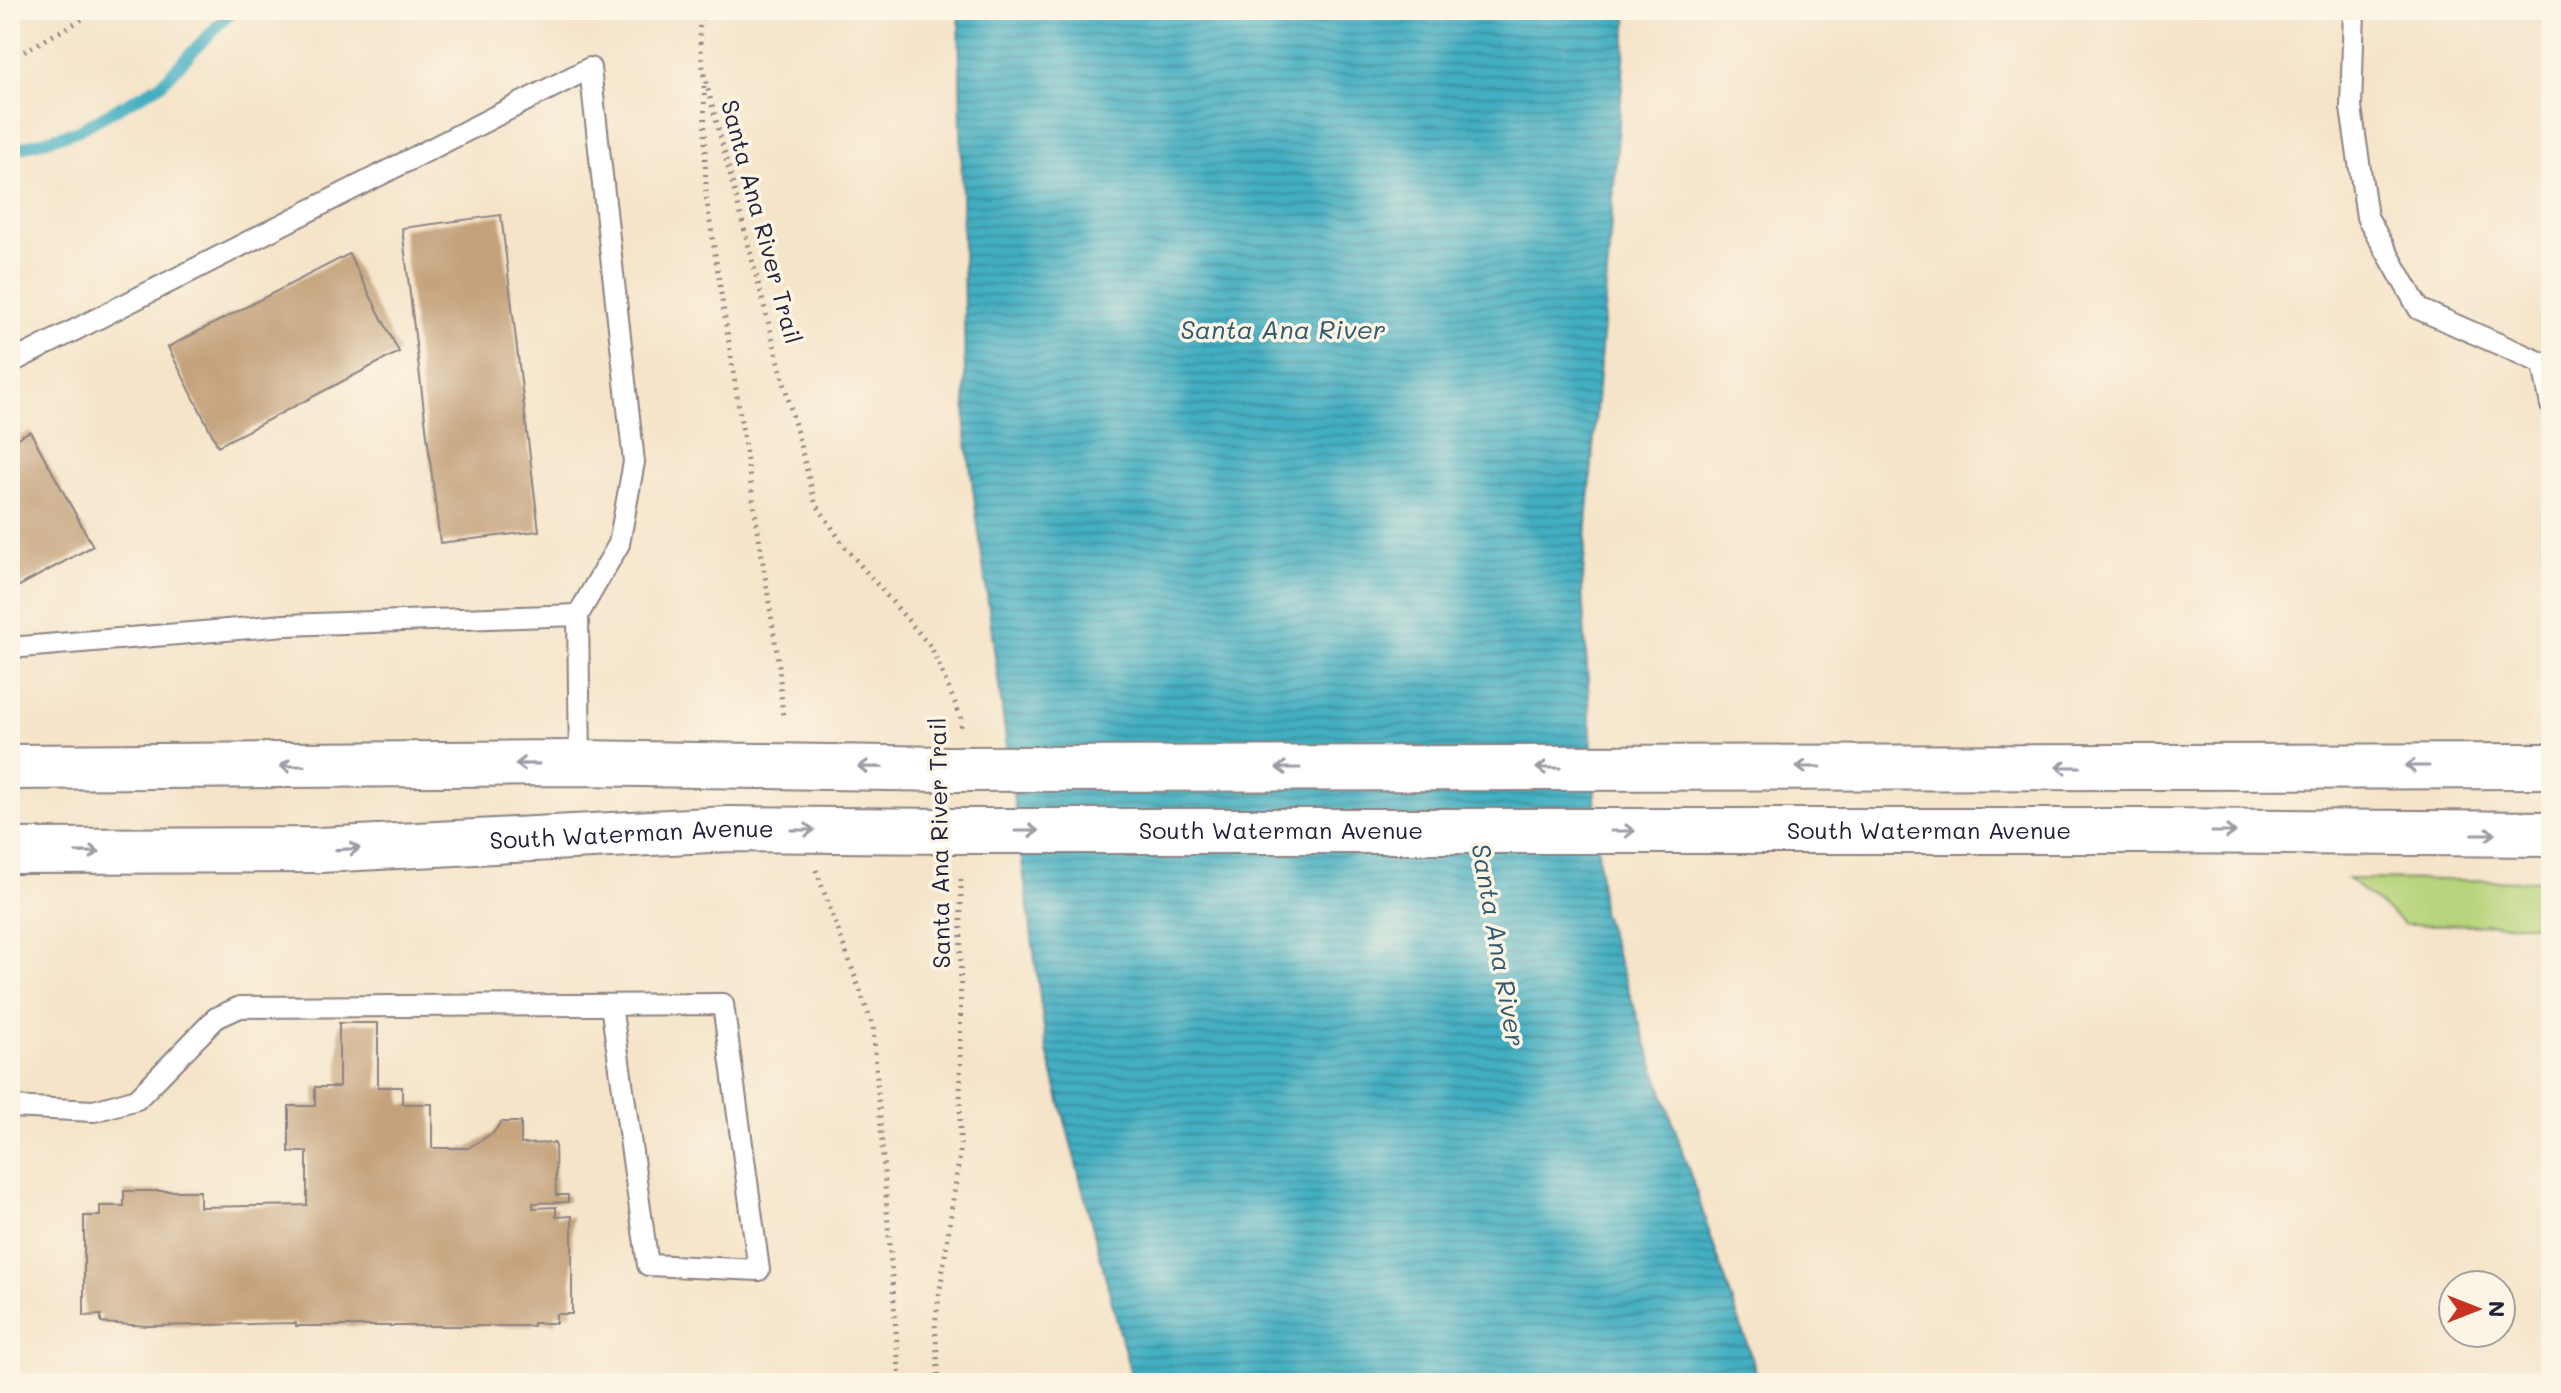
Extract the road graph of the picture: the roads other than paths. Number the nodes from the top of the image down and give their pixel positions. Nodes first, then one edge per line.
1 (2354, 10) edge
2 (10, 363) edge
3 (2547, 366) edge
4 (2551, 405) edge
5 (578, 615) junction
6 (10, 648) edge
7 (580, 763) junction
8 (2551, 766) edge
9 (10, 767) edge
10 (2551, 834) edge
11 (10, 851) edge
12 (611, 1005) junction
13 (10, 1107) edge

1 - 3 lane
2 - 5 lane
3 - 4 lane
5 - 6 lane
5 - 7 lane
8 -> 7 main road, bridge
7 -> 9 main road
11 -> 10 main road, South Waterman Avenue, bridge
12 - 12 lane
12 - 13 lane

